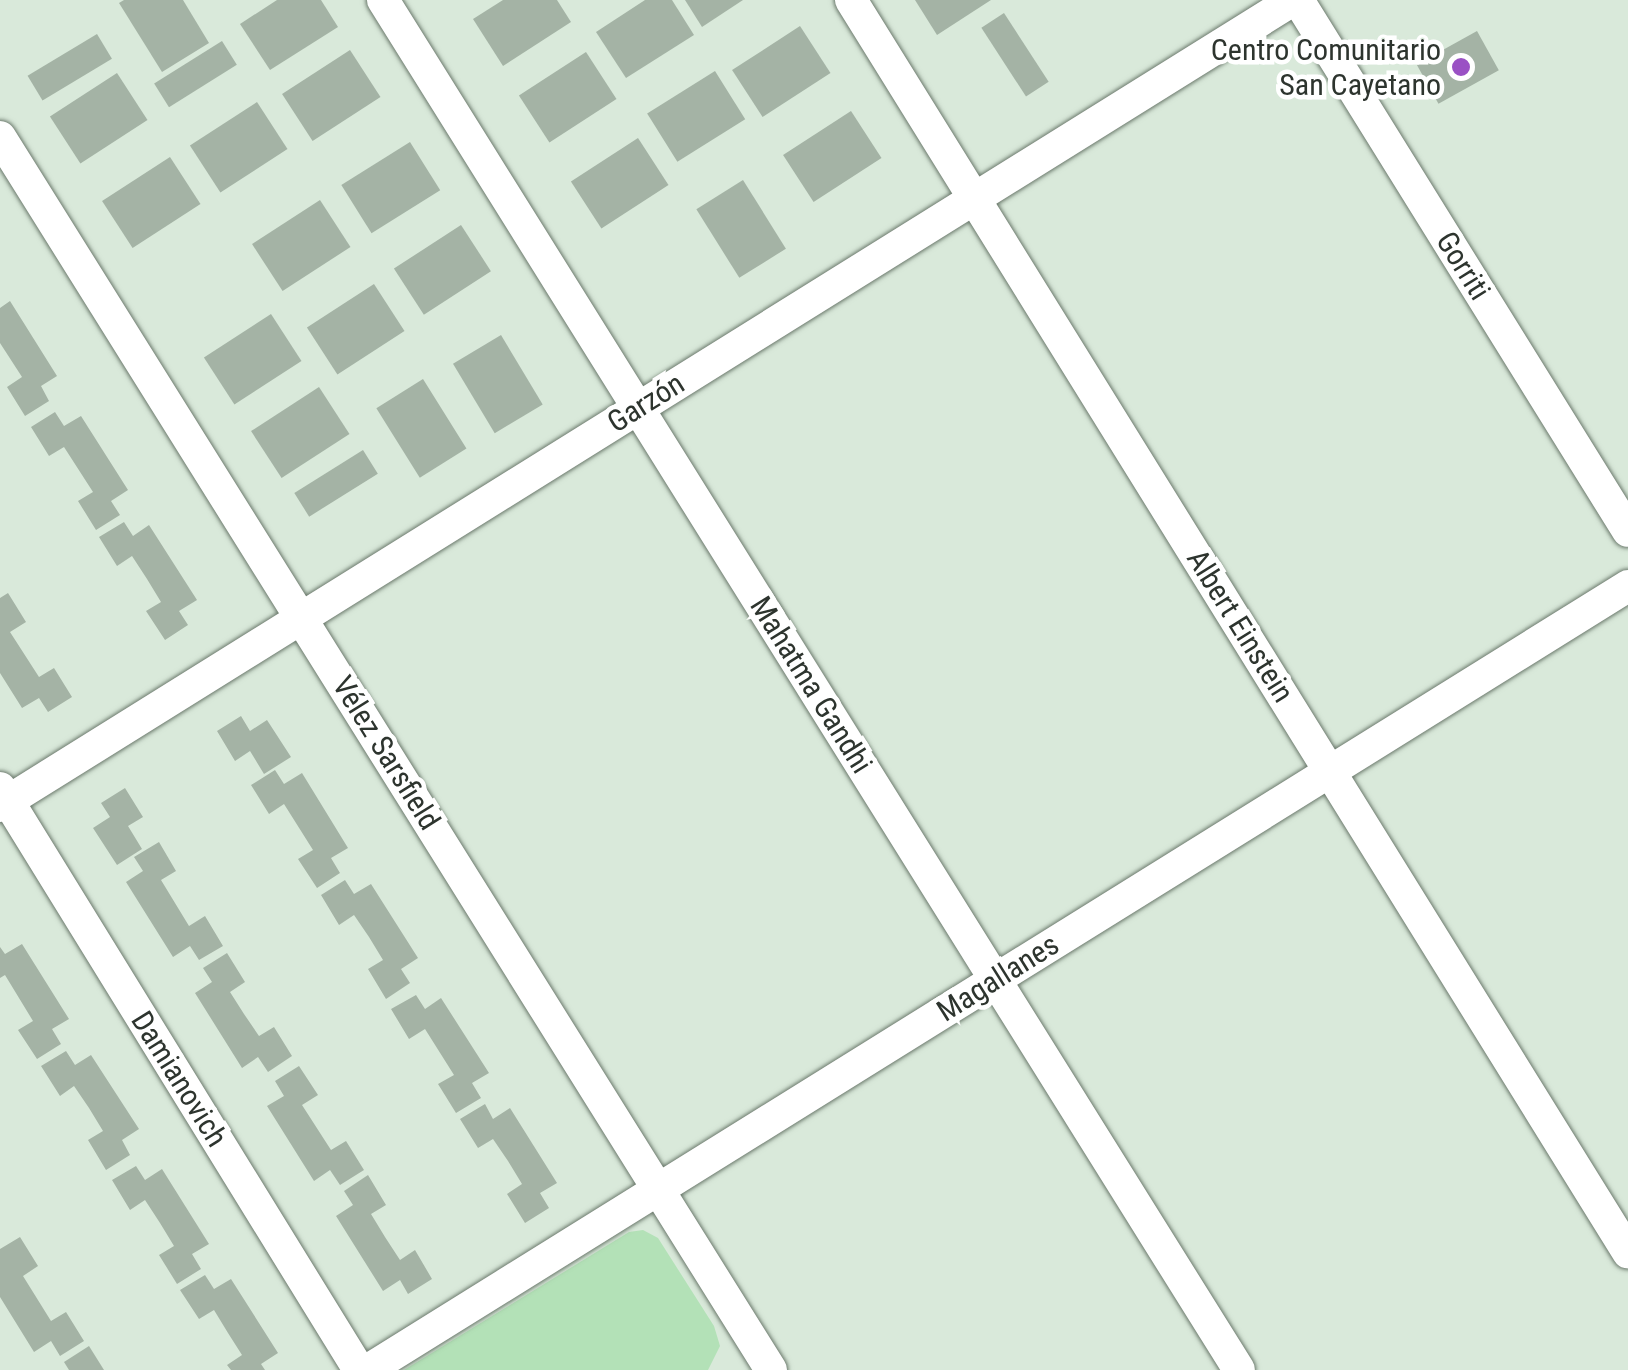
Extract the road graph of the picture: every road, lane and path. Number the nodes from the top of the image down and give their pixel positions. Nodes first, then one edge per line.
1 (383, 0) edge
2 (851, 0) edge
3 (1296, 0) edge
4 (0, 137) edge
5 (974, 199) junction
6 (638, 408) junction
7 (1628, 531) edge
8 (1628, 586) edge
9 (301, 618) junction
10 (1330, 772) junction
11 (3, 798) edge
12 (995, 980) junction
13 (658, 1189) junction
14 (1628, 1252) edge
15 (767, 1369) edge
16 (359, 1370) edge
17 (368, 1370) edge
18 (1239, 1370) edge

1 - 6 street, Mahatma Gandhi
2 - 5 street, Albert Einstein
3 - 5 street, Garzón
3 - 7 street, Gorriti
4 - 9 street, Vélez Sarsfield
5 - 6 street, Garzón
5 - 10 street, Albert Einstein
6 - 9 street, Garzón
6 - 12 street, Mahatma Gandhi
8 - 10 street, Magallanes
9 - 11 street, Garzón
9 - 13 street, Vélez Sarsfield
10 - 12 street, Magallanes
10 - 14 street, Albert Einstein
11 - 16 street, Damianovich
12 - 13 street, Magallanes
12 - 18 street, Mahatma Gandhi
13 - 15 street, Vélez Sarsfield
13 - 17 street, Magallanes

